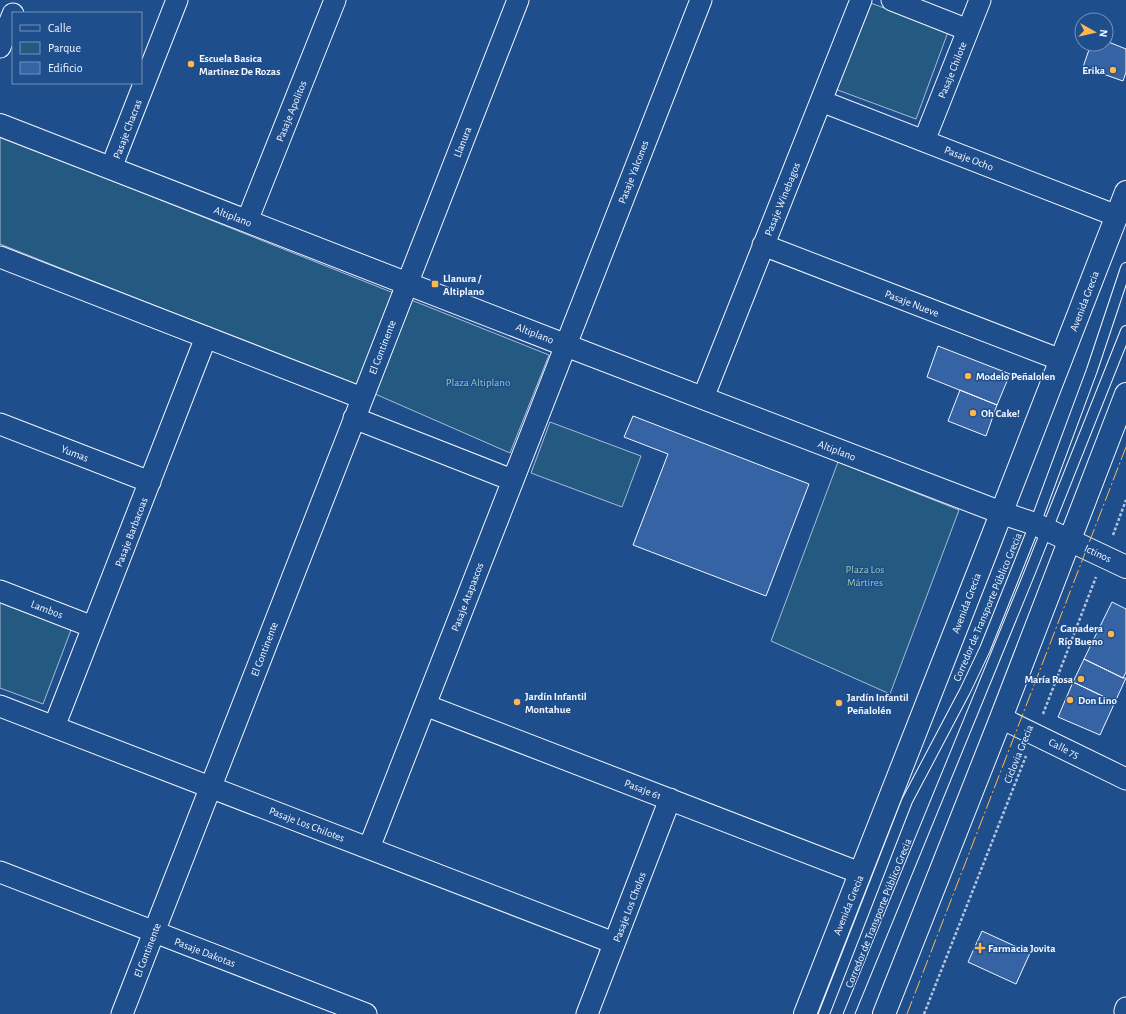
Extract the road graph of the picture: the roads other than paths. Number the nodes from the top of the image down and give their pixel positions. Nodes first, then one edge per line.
1 (18, 0) edge
2 (177, 0) edge
3 (335, 0) edge
4 (518, 0) edge
5 (701, 0) edge
6 (861, 0) edge
7 (892, 0) edge
8 (980, 0) edge
9 (14, 12) edge
10 (12, 17) edge
11 (968, 30) junction
12 (0, 47) edge
13 (821, 101) junction
14 (0, 125) edge
15 (924, 141) junction
16 (111, 168) junction
17 (1126, 192) edge
18 (1117, 216) junction
19 (247, 221) junction
20 (763, 245) junction
21 (0, 256) edge
22 (1126, 268) edge
23 (407, 283) junction
24 (1126, 331) edge
25 (206, 337) junction
26 (565, 345) junction
27 (1061, 360) junction
28 (1126, 394) edge
29 (362, 398) junction
30 (703, 398) junction
31 (354, 418) junction
32 (0, 424) edge
33 (512, 480) junction
34 (150, 482) junction
35 (1002, 513) junction
36 (1041, 527) junction
37 (1070, 540) junction
38 (1126, 567) edge
39 (0, 591) edge
40 (93, 627) junction
41 (425, 704) junction
42 (0, 706) edge
43 (1001, 718) junction
44 (54, 727) junction
45 (1126, 779) edge
46 (211, 787) junction
47 (670, 799) junction
48 (368, 848) junction
49 (0, 872) edge
50 (860, 873) junction
51 (154, 932) junction
52 (614, 944) junction
53 (122, 1014) edge
54 (366, 1014) edge
55 (587, 1014) edge
56 (805, 1014) edge
57 (824, 1014) edge
58 (849, 1014) edge
59 (884, 1014) edge

1 - 9 street
2 - 16 street, Pasaje Chacras
3 - 19 street, Pasaje Apolitos
4 - 23 street, Llanura
5 - 26 street, Pasaje Yalcones
6 - 13 street, Pasaje Winebagos
7 - 11 street
8 - 11 street, Pasaje Chilote
10 - 12 street
11 - 15 street, Pasaje Chilote
13 - 15 street, Pasaje Ocho
13 - 20 street, Pasaje Winebagos
14 - 16 main road, Altiplano
15 - 18 street, Pasaje Ocho
16 - 19 main road, Altiplano
17 - 18 main road, Avenida Grecia
18 - 27 main road, Avenida Grecia
19 - 23 main road, Altiplano
20 - 27 street, Pasaje Nueve
20 - 30 street, Pasaje Winebagos
21 - 25 street
22 - 36 lane, Corredor de Transporte Público Grecia
23 - 26 main road, Altiplano
23 - 29 street, El Continente
24 - 36 lane, Corredor de Transporte Público Grecia
25 - 29 street
25 - 34 street, Pasaje Barbacoas
26 - 30 main road, Altiplano
26 - 33 street, Pasaje Atapascos
27 - 35 main road, Avenida Grecia
28 - 37 main road
29 - 31 street, El Continente
30 - 35 main road, Altiplano
31 - 33 street
31 - 46 street, El Continente
32 - 34 street, Yumas
33 - 41 street, Pasaje Atapascos
34 - 40 street, Pasaje Barbacoas
35 - 36 main road, Altiplano
35 - 50 main road, Avenida Grecia
36 - 37 main road, Altiplano
36 - 57 lane, Corredor de Transporte Público Grecia
36 - 58 lane, Corredor de Transporte Público Grecia
37 - 38 main road, Ictinos
37 - 43 main road
39 - 40 street, Lambos
40 - 44 street, Pasaje Barbacoas
41 - 47 street, Pasaje 61
41 - 48 street, Pasaje Atapascos
42 - 44 street, Pasaje Los Chilotes
43 - 45 street, Calle 75
43 - 59 main road
44 - 46 street, Pasaje Los Chilotes
46 - 48 street, Pasaje Los Chilotes
46 - 51 street, El Continente
47 - 50 street, Pasaje 61
47 - 52 street, Pasaje Los Cholos
48 - 52 street, Pasaje Los Chilotes
49 - 51 street, Pasaje Dakotas
50 - 56 main road, Avenida Grecia
51 - 53 street, El Continente
51 - 54 street, Pasaje Dakotas
52 - 55 street, Pasaje Los Cholos

